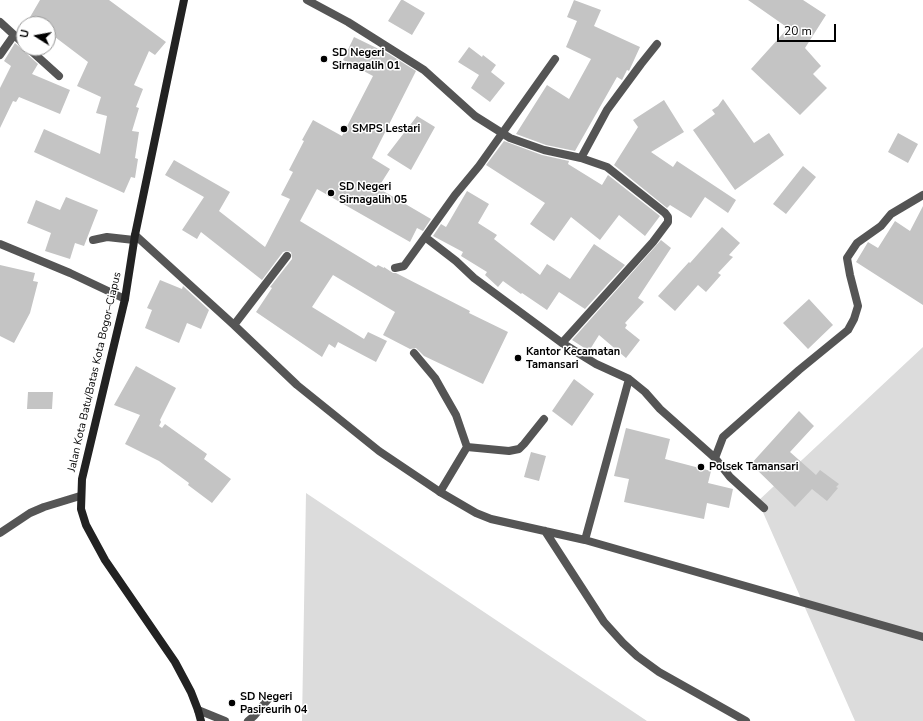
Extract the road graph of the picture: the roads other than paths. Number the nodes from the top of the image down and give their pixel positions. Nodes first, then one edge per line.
1 (184, 0) edge
2 (307, 0) edge
3 (0, 22) edge
4 (14, 35) joint
5 (657, 44) dead end
6 (0, 55) edge
7 (37, 56) edge
8 (555, 58) dead end
9 (59, 76) dead end
10 (502, 132) junction
11 (581, 158) junction
12 (923, 195) edge
13 (134, 237) junction
14 (424, 237) junction
15 (93, 240) dead end
16 (0, 244) edge
17 (287, 256) dead end
18 (395, 268) dead end
19 (125, 299) junction
20 (234, 325) junction
21 (562, 343) junction
22 (414, 353) dead end
23 (629, 379) junction
24 (544, 419) dead end
25 (467, 447) junction
26 (715, 458) junction
27 (440, 492) junction
28 (80, 496) junction
29 (764, 508) dead end
30 (0, 532) edge
31 (544, 532) junction
32 (585, 540) junction
33 (923, 637) edge
34 (270, 697) dead end
35 (198, 710) junction
36 (201, 721) edge
37 (225, 721) edge
38 (248, 721) edge
39 (746, 721) edge

1 - 13 main road, Jalan Kota Batu/Batas Kota Bogor–Ciapus
2 - 10 street
3 - 4 street
4 - 6 street
5 - 11 street
7 - 9 street
8 - 10 street
10 - 11 street
10 - 14 street
11 - 21 street
12 - 26 street
13 - 15 street
13 - 19 main road, Jalan Kota Batu/Batas Kota Bogor–Ciapus
13 - 20 street
14 - 18 street
14 - 21 street
16 - 19 street
17 - 20 street
19 - 28 main road, Jalan Kota Batu/Batas Kota Bogor–Ciapus
20 - 27 street
21 - 23 street
22 - 25 street
23 - 26 street
23 - 32 street
24 - 25 street
25 - 27 street
26 - 29 street
27 - 31 street
28 - 30 street
28 - 35 main road, Jalan Kota Batu/Batas Kota Bogor–Ciapus
31 - 32 street
31 - 39 street
32 - 33 street
34 - 38 street
35 - 36 main road, Jalan Kota Batu/Batas Kota Bogor–Ciapus
35 - 37 street

